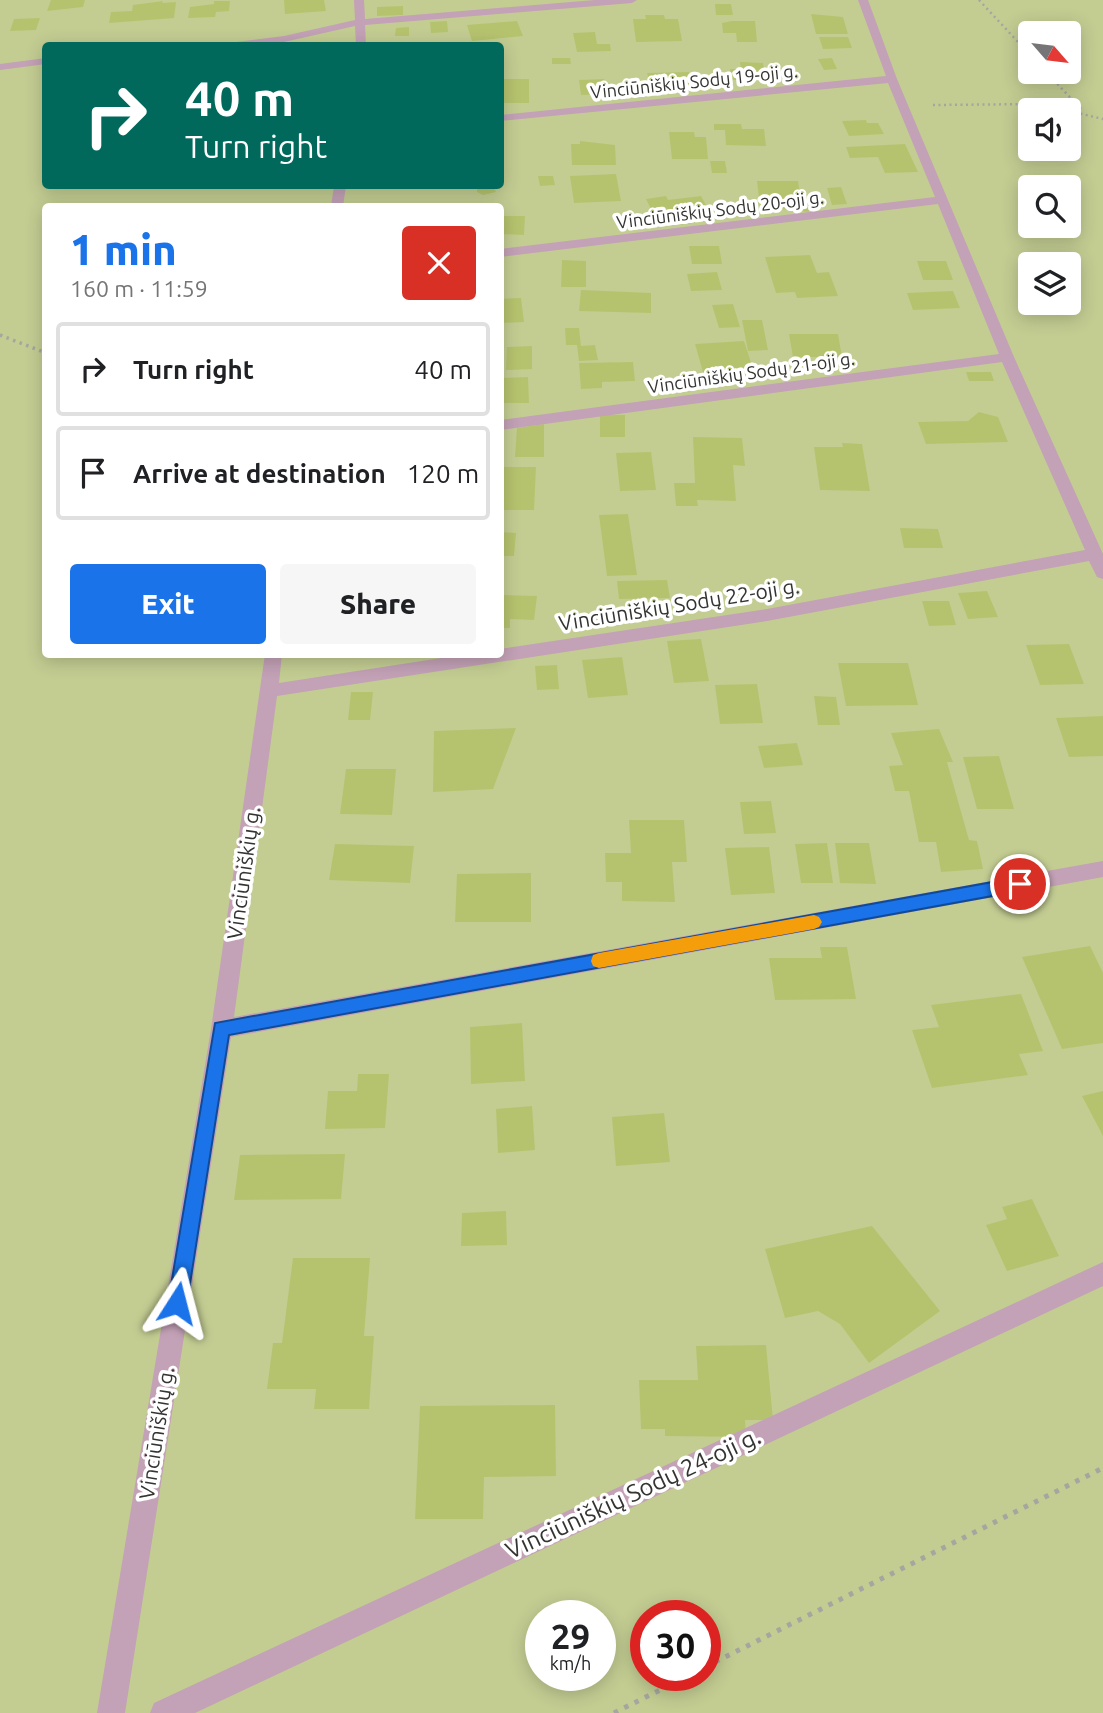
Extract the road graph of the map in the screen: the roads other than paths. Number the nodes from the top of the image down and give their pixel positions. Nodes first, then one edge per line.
1 (359, 0) edge
2 (632, 0) edge
3 (863, 0) edge
4 (360, 22) junction
5 (253, 42) edge
6 (360, 42) edge
7 (42, 62) edge
8 (0, 67) edge
9 (892, 79) junction
10 (504, 118) edge
11 (943, 200) junction
12 (504, 253) edge
13 (1007, 357) junction
14 (504, 424) edge
15 (1096, 554) junction
16 (1103, 573) edge
17 (504, 655) edge
18 (274, 658) edge
19 (485, 658) edge
20 (269, 691) junction
21 (1103, 869) edge
22 (222, 1029) junction
23 (1103, 1274) edge
24 (111, 1713) edge
25 (164, 1713) edge

1 - 4 street
2 - 4 street
3 - 9 street
4 - 5 street
4 - 6 street
7 - 8 street
9 - 10 street, Vinciūniškių Sodų 19-oji g.
9 - 11 street
11 - 12 street, Vinciūniškių Sodų 20-oji g.
11 - 13 street
13 - 14 street, Vinciūniškių Sodų 21-oji g.
13 - 15 street
15 - 16 street
15 - 17 street, Vinciūniškių Sodų 22-oji g.
18 - 20 street, Vinciūniškių g.
19 - 20 street, Vinciūniškių Sodų 22-oji g.
20 - 22 street, Vinciūniškių g.
21 - 22 street
22 - 24 street, Vinciūniškių g.
23 - 25 street, Vinciūniškių Sodų 24-oji g.

